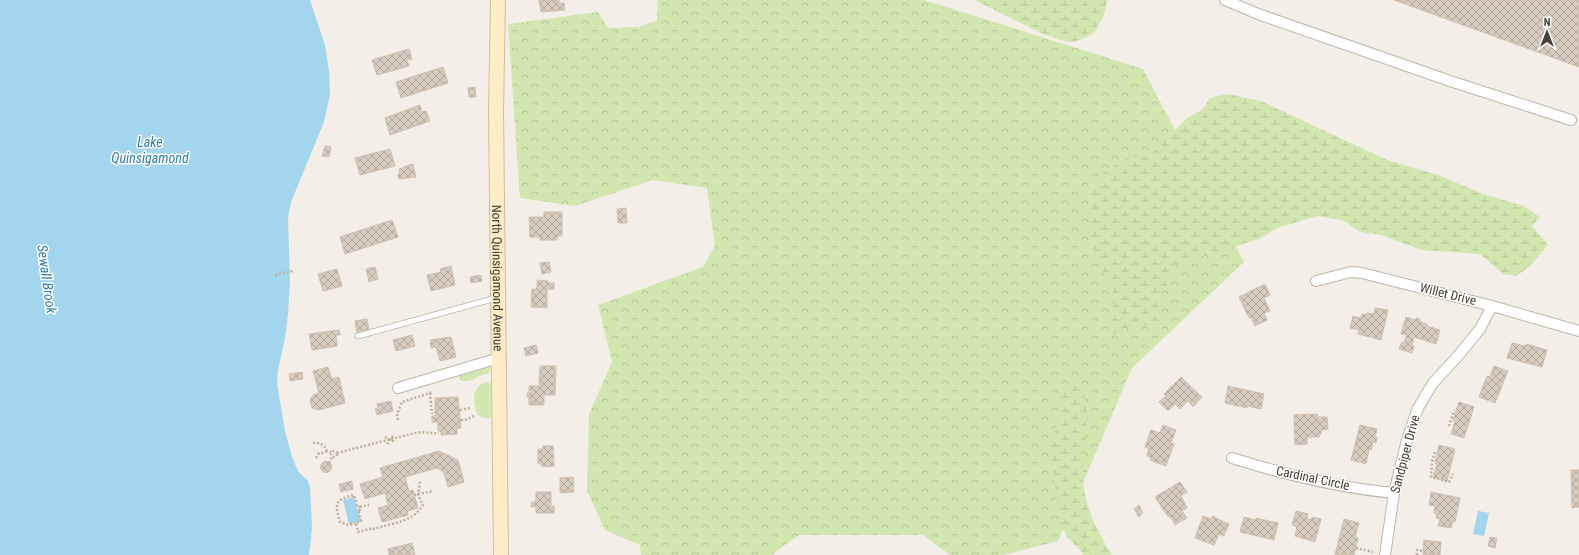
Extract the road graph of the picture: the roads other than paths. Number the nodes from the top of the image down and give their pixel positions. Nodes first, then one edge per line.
1 (498, 0) edge
2 (1225, 0) edge
3 (1573, 120) dead end
4 (1316, 281) dead end
5 (498, 298) junction
6 (1492, 306) junction
7 (1579, 331) edge
8 (358, 336) dead end
9 (499, 358) junction
10 (398, 388) dead end
11 (1232, 458) dead end
12 (1394, 493) junction
13 (501, 555) edge
14 (1385, 555) edge

1 - 5 main road, North Quinsigamond Avenue
2 - 3 street
4 - 6 street, Willet Drive
5 - 8 lane
5 - 9 main road, North Quinsigamond Avenue
6 - 7 street, Willet Drive
6 - 12 street, Sandpiper Drive
9 - 10 street
9 - 13 main road, North Quinsigamond Avenue
11 - 12 street, Cardinal Circle
12 - 14 street, Sandpiper Drive

